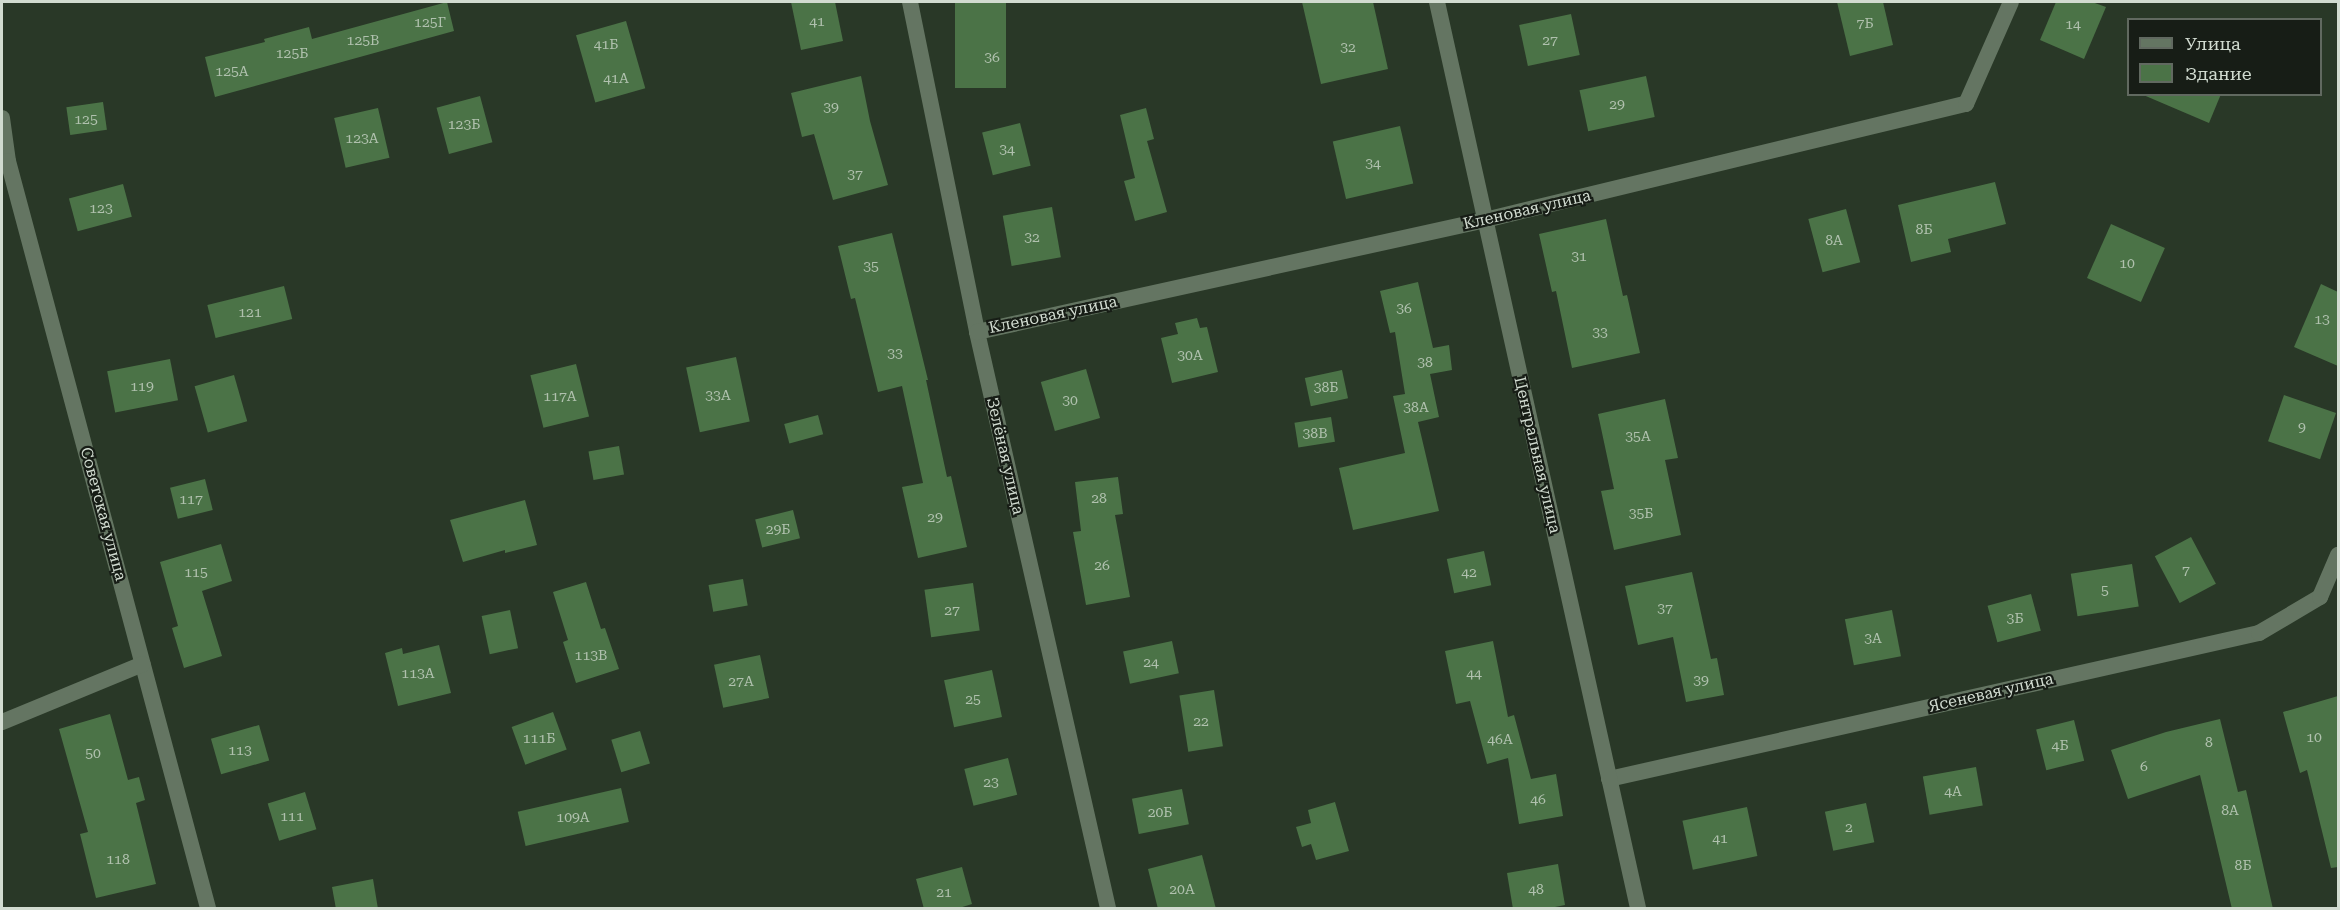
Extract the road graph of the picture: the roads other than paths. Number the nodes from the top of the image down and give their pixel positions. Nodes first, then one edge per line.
1 (910, 2) edge
2 (1437, 2) edge
3 (2011, 2) edge
4 (2, 118) edge
5 (1485, 220) junction
6 (977, 332) junction
7 (2338, 555) edge
8 (143, 664) junction
9 (2, 723) edge
10 (1609, 778) junction
11 (208, 909) edge
12 (1108, 909) edge
13 (1638, 909) edge

1 - 6 street, Зелёная улица
2 - 5 street, Центральная улица
3 - 5 street, Кленовая улица
4 - 8 street, Советская улица
5 - 6 street, Кленовая улица
5 - 10 street, Центральная улица
6 - 12 street, Зелёная улица
7 - 10 street, Ясеневая улица
8 - 9 street
8 - 11 street, Советская улица
10 - 13 street, Центральная улица

